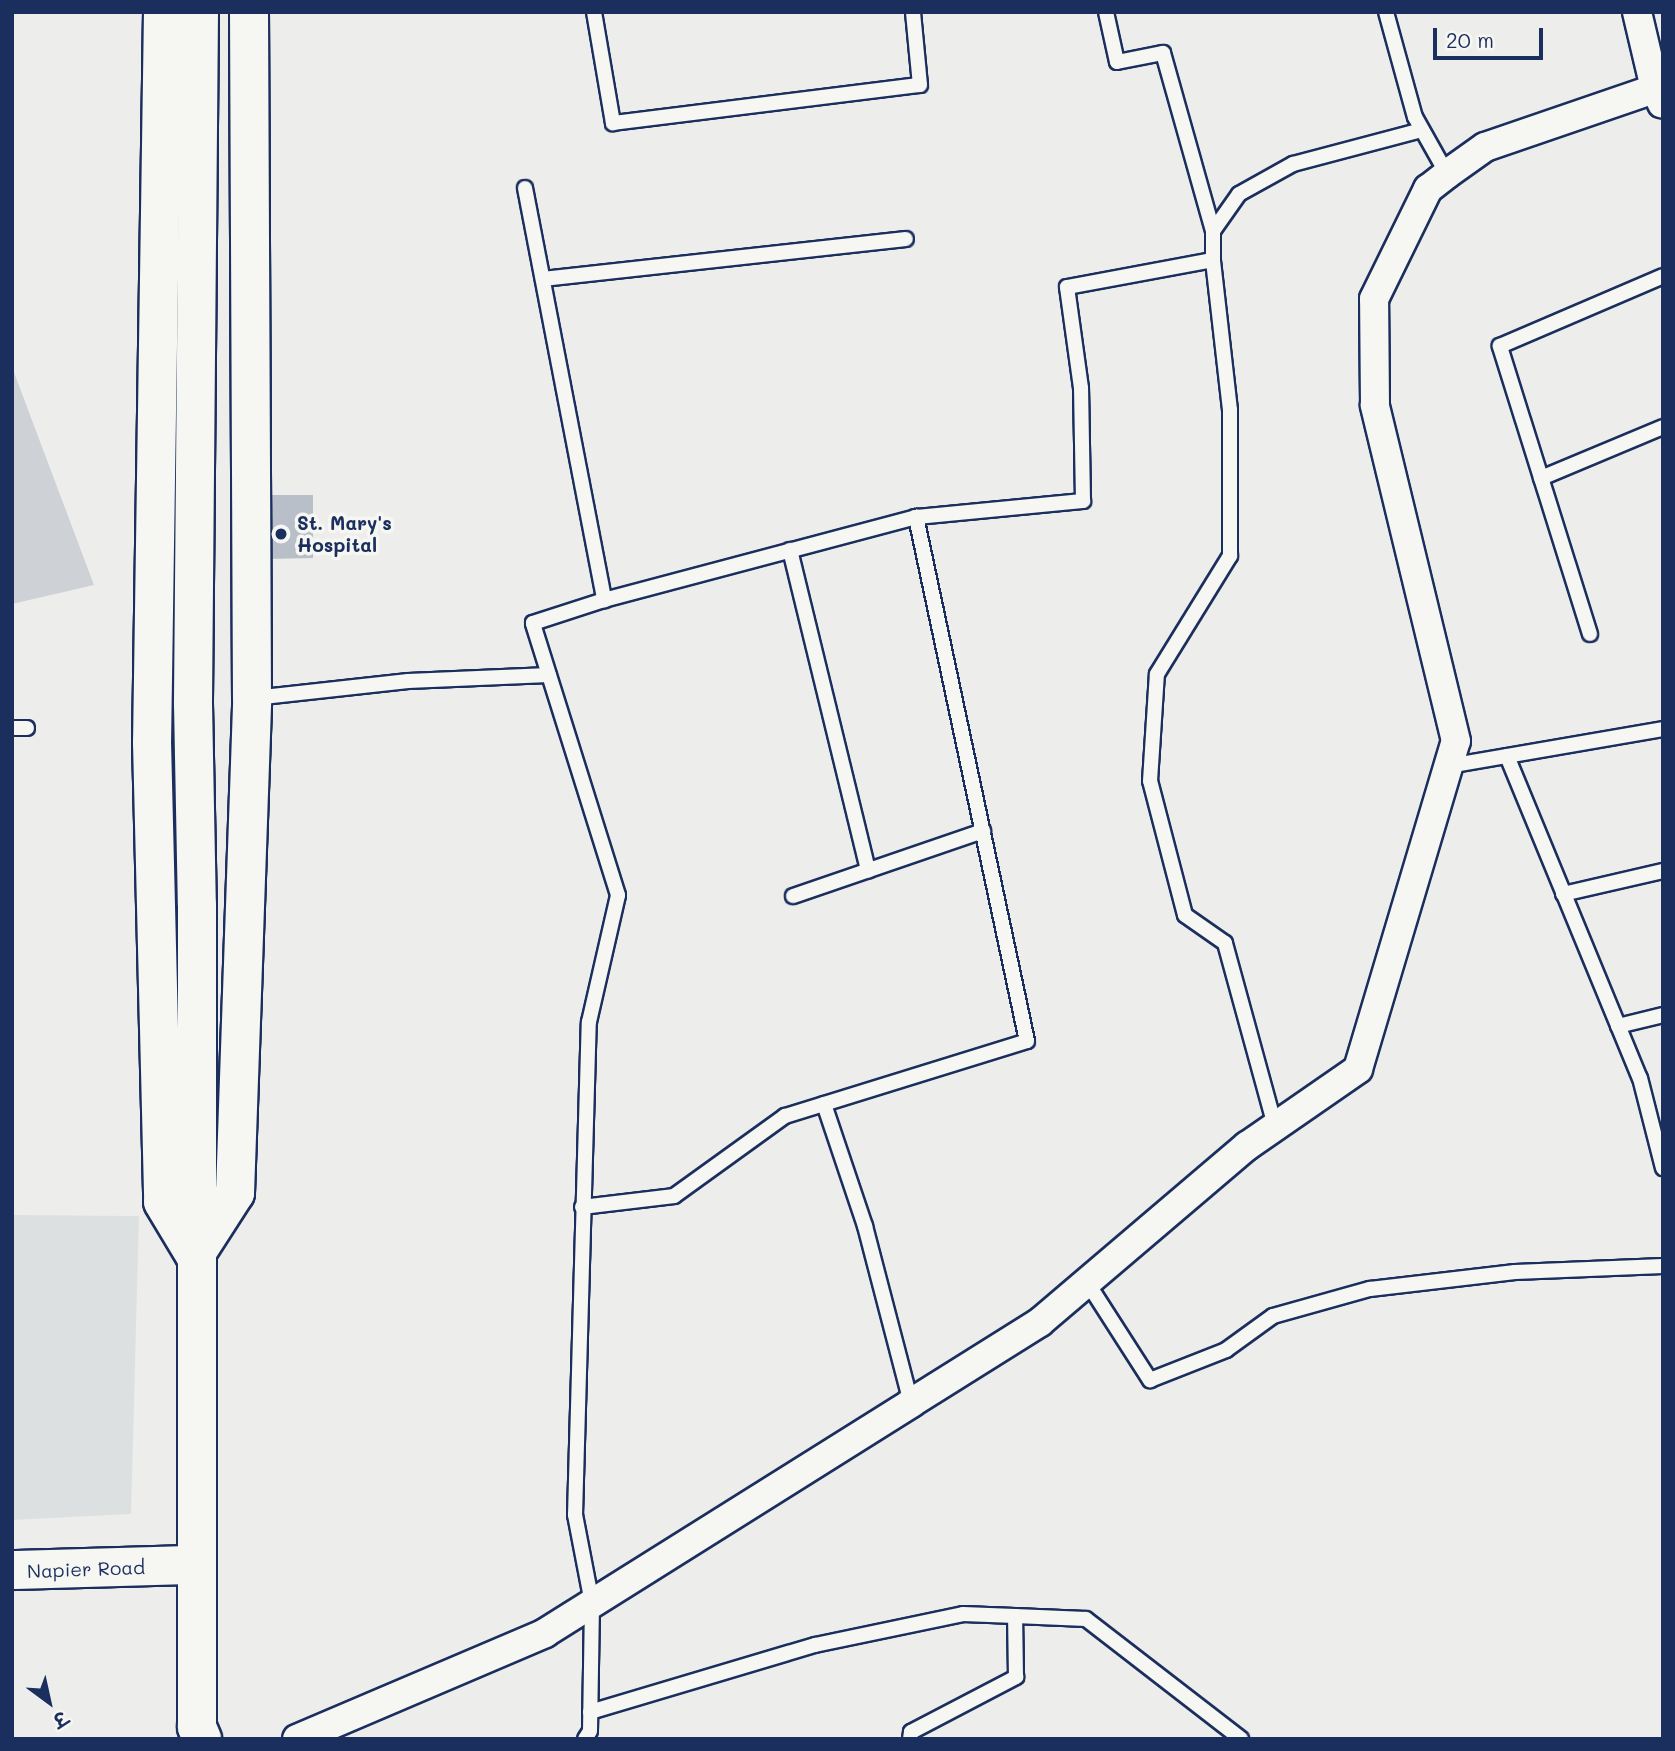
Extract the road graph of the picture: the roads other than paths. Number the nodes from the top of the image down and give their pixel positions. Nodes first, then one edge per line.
1 (163, 12) edge
2 (199, 12) edge
3 (249, 12) edge
4 (594, 12) edge
5 (913, 12) edge
6 (1106, 12) edge
7 (1386, 12) edge
8 (1637, 12) edge
9 (1660, 93) edge
10 (1422, 130) junction
11 (1447, 174) junction
12 (526, 188) dead end
13 (1213, 230) junction
14 (906, 239) dead end
15 (1213, 260) junction
16 (1663, 276) edge
17 (543, 279) junction
18 (1663, 427) edge
19 (1541, 478) junction
20 (916, 517) junction
21 (790, 550) junction
22 (604, 600) junction
23 (1590, 634) dead end
24 (549, 675) junction
25 (252, 698) junction
26 (1663, 729) edge
27 (1507, 756) junction
28 (1449, 766) junction
29 (983, 831) junction
30 (868, 871) junction
31 (1663, 872) edge
32 (1563, 894) junction
33 (793, 897) dead end
34 (1663, 1015) edge
35 (1618, 1026) junction
36 (824, 1104) junction
37 (1275, 1126) junction
38 (1662, 1165) edge
39 (583, 1207) junction
40 (195, 1255) junction
41 (1663, 1266) edge
42 (1087, 1282) junction
43 (911, 1403) junction
44 (178, 1566) junction
45 (12, 1570) edge
46 (592, 1603) junction
47 (1015, 1616) junction
48 (590, 1712) junction
49 (196, 1735) edge
50 (297, 1739) edge
51 (584, 1739) edge
52 (910, 1739) edge
53 (1241, 1739) edge

1 - 40 main road
2 - 40 main road
3 - 25 main road
4 - 5 lane
6 - 13 lane
7 - 10 lane
8 - 9 street
9 - 11 street
10 - 11 lane
10 - 13 lane
11 - 28 street
12 - 17 lane
13 - 15 lane
14 - 17 lane
15 - 20 lane
15 - 37 lane
16 - 19 lane
17 - 22 lane
18 - 19 lane
19 - 23 lane
20 - 21 lane
20 - 29 lane
21 - 22 lane
21 - 30 lane
22 - 24 lane
24 - 25 lane
24 - 39 lane
25 - 40 main road
26 - 27 lane
27 - 28 lane
27 - 32 lane
28 - 37 street
29 - 30 lane
29 - 36 lane
30 - 33 lane
31 - 32 lane
32 - 35 lane
34 - 35 lane
35 - 38 lane
36 - 39 lane
36 - 43 lane
37 - 42 street
39 - 46 lane
40 - 44 main road
41 - 42 lane
42 - 43 street
43 - 46 street
44 - 45 main road, Napier Road
44 - 49 main road
46 - 48 lane
46 - 50 street
47 - 48 lane
47 - 52 lane
47 - 53 lane
48 - 51 lane

